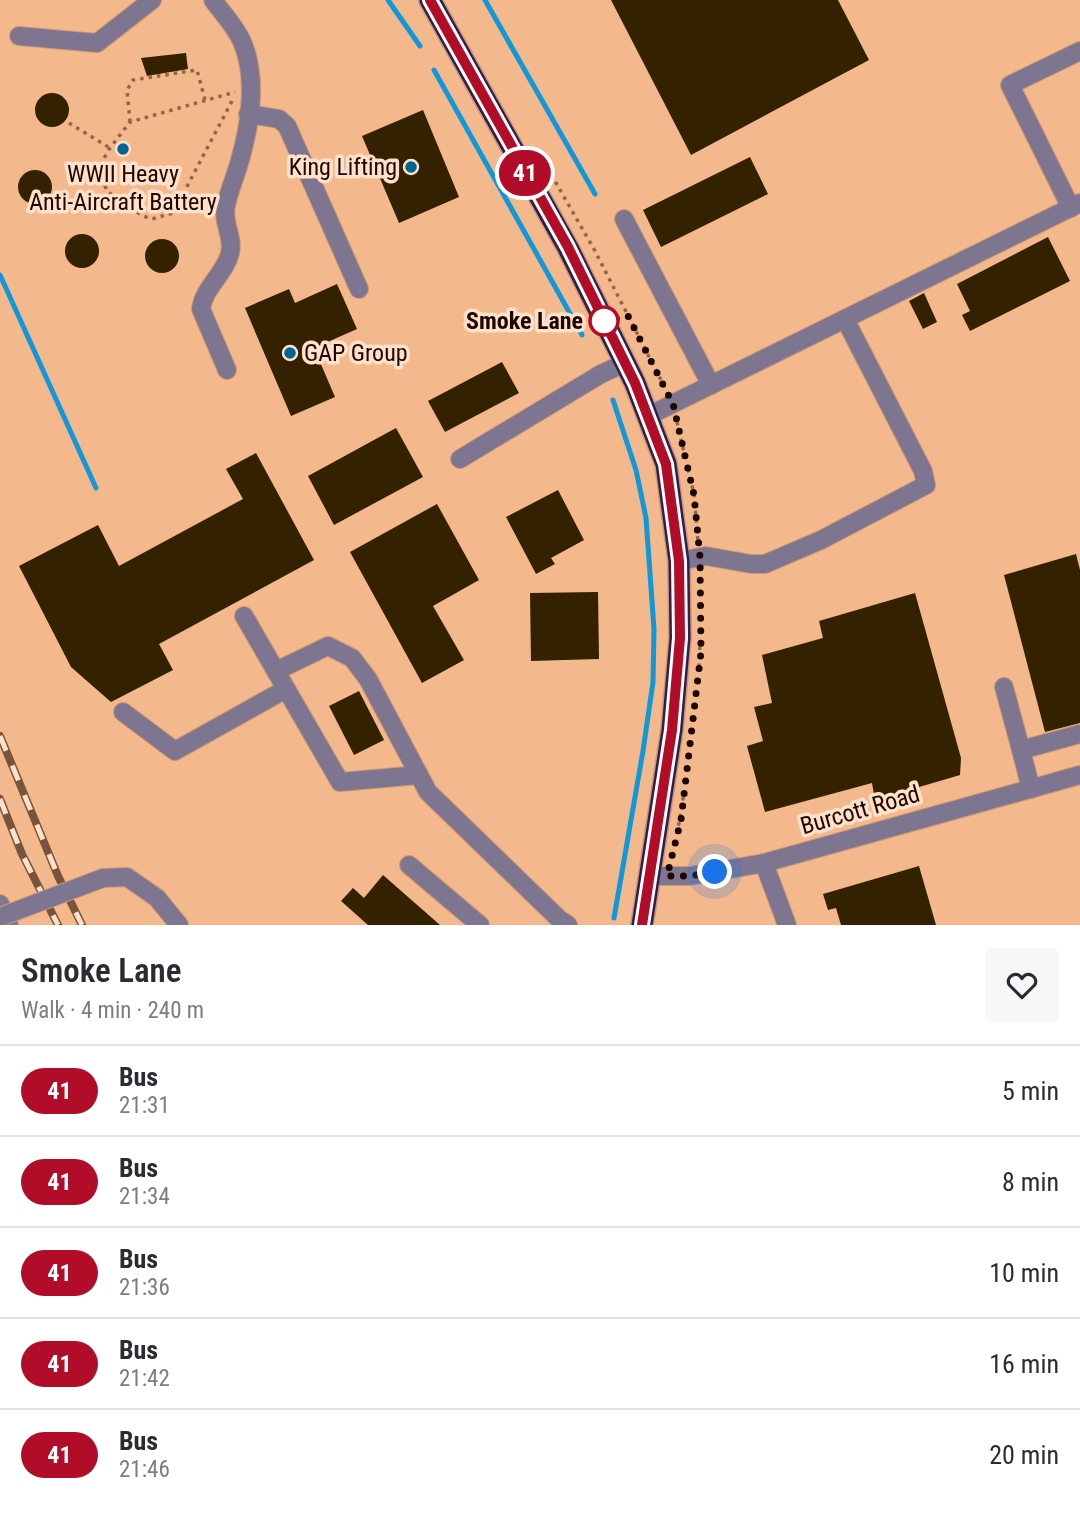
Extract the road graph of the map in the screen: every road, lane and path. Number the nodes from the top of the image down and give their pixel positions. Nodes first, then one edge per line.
1 (152, 0) edge
2 (213, 0) edge
3 (430, 0) edge
4 (19, 36) dead end
5 (1080, 51) edge
6 (205, 100) junction
7 (248, 114) junction
8 (130, 122) junction
9 (69, 123) dead end
10 (110, 148) junction
11 (547, 167) dead end
12 (1075, 205) edge
13 (624, 219) dead end
14 (359, 289) dead end
15 (845, 319) junction
16 (625, 363) junction
17 (227, 370) dead end
18 (711, 385) junction
19 (673, 404) junction
20 (648, 416) junction
21 (685, 456) dead end
22 (460, 459) dead end
23 (688, 468) dead end
24 (690, 559) junction
25 (244, 616) dead end
26 (700, 638) dead end
27 (276, 671) junction
28 (697, 678) dead end
29 (1004, 687) dead end
30 (286, 689) junction
31 (123, 712) dead end
32 (1080, 734) edge
33 (1021, 750) junction
34 (419, 775) junction
35 (1080, 775) edge
36 (685, 782) dead end
37 (1031, 789) junction
38 (675, 842) dead end
39 (764, 863) junction
40 (409, 865) dead end
41 (650, 876) junction
42 (0, 904) edge
43 (0, 917) edge
44 (556, 923) edge
45 (9, 925) edge
46 (179, 925) edge
47 (480, 925) edge
48 (642, 925) edge
49 (788, 925) edge

1 - 4 street
2 - 7 street
3 - 16 highway
5 - 12 street
6 - 8 path
6 - 8 path
6 - 10 path
7 - 14 street
7 - 17 street
8 - 10 path
9 - 10 path
11 - 19 path
12 - 15 street
13 - 18 street
15 - 18 street
15 - 24 street
16 - 20 highway
16 - 22 street
18 - 19 street
19 - 20 street
19 - 21 path
20 - 24 highway
23 - 24 path
24 - 41 highway
25 - 27 street
26 - 28 path
27 - 30 street
27 - 34 street
29 - 33 street
30 - 31 street
30 - 34 street
32 - 33 street
33 - 37 street
34 - 44 street
35 - 37 street, Burcott Road
36 - 38 path
37 - 39 street, Burcott Road
39 - 41 street, Burcott Road
39 - 49 street
40 - 47 street
41 - 48 highway
42 - 45 street
43 - 46 street, bridge

